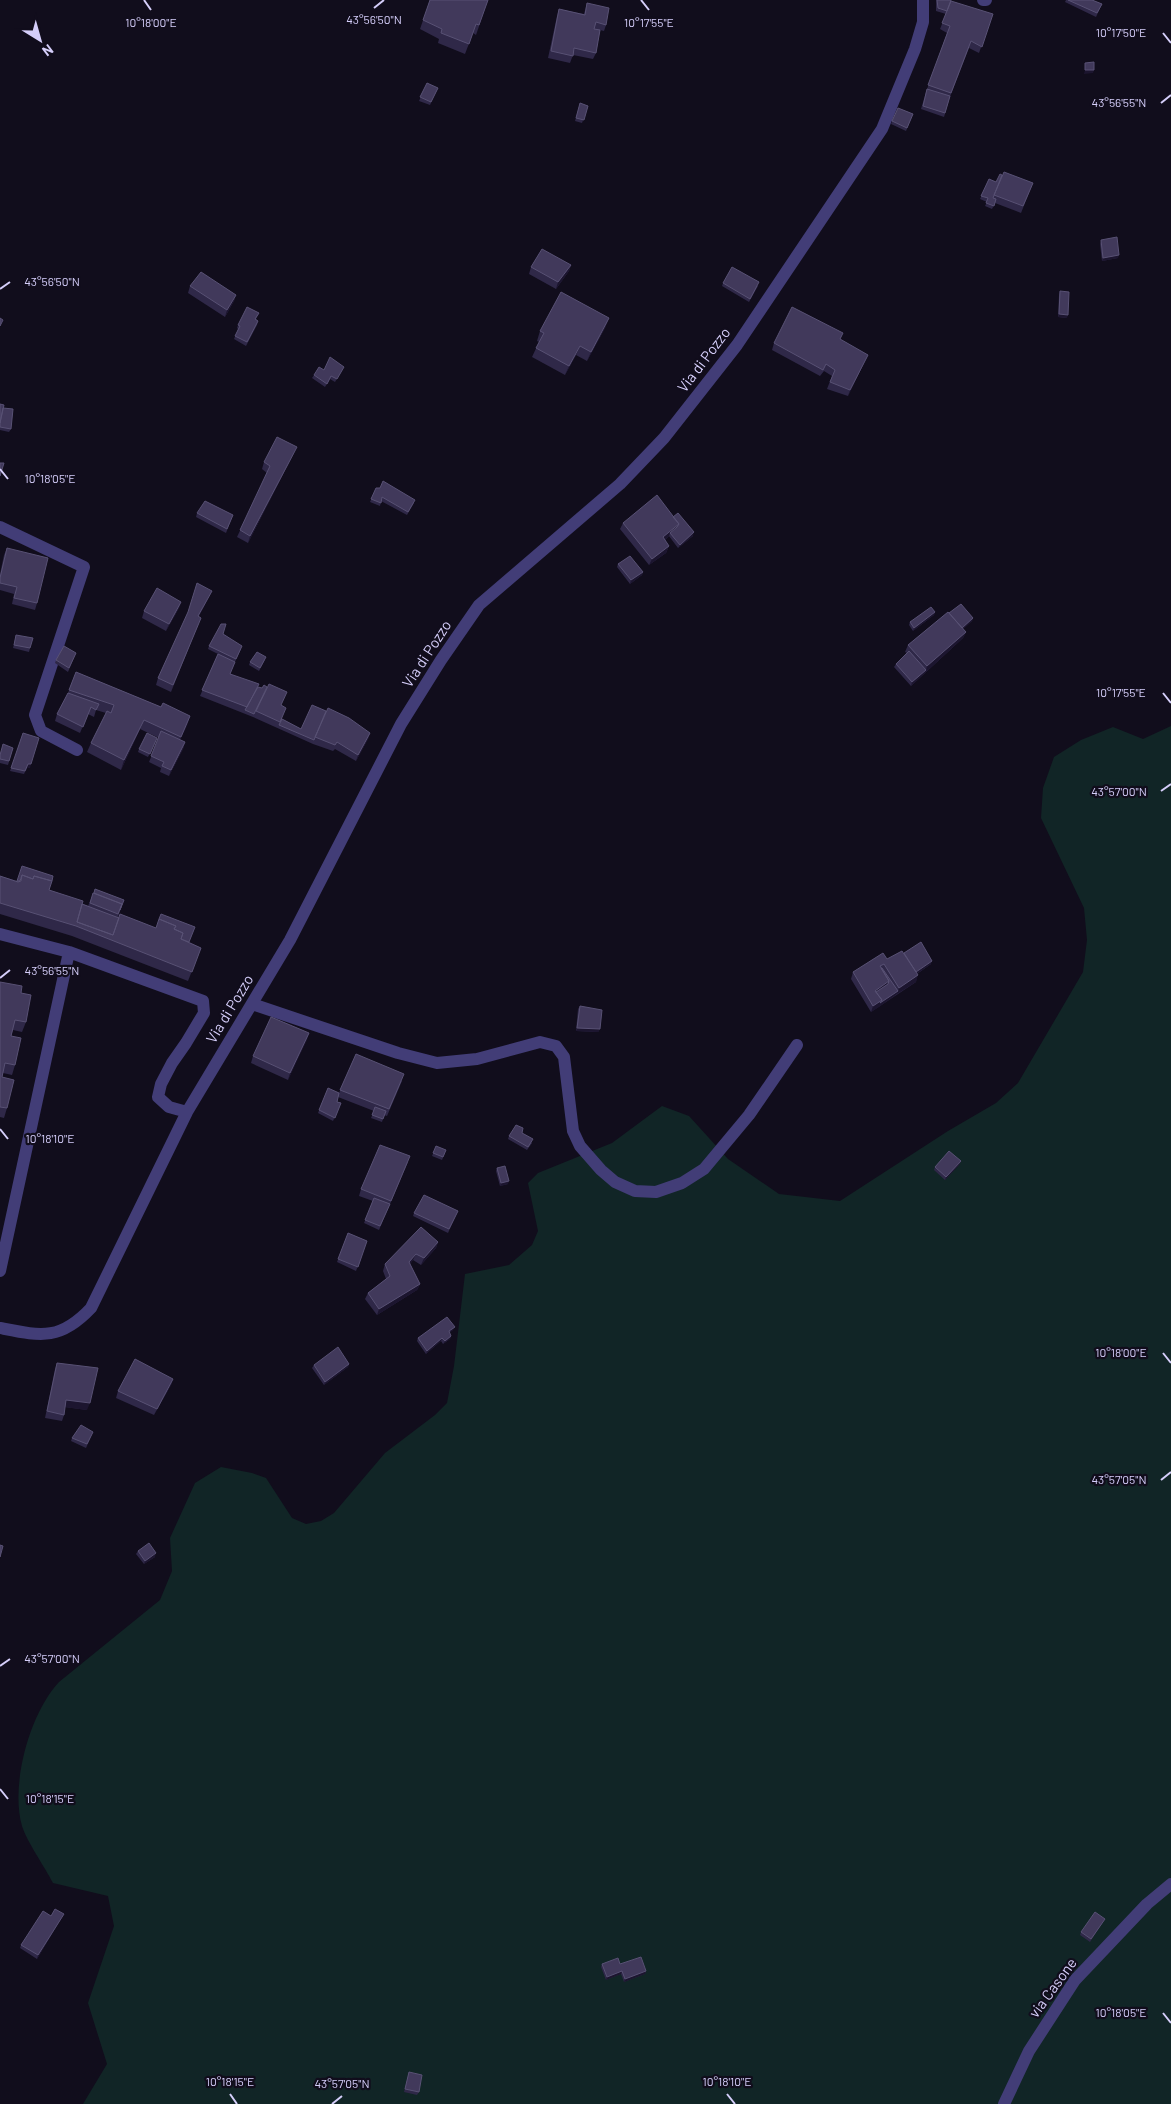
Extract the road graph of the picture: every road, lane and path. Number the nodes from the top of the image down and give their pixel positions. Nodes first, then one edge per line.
1 (922, 0) edge
2 (0, 527) edge
3 (77, 750) dead end
4 (0, 934) edge
5 (69, 952) junction
6 (252, 1004) junction
7 (797, 1045) dead end
8 (187, 1112) junction
9 (0, 1271) edge
10 (0, 1328) edge
11 (1171, 1884) edge
12 (1004, 2104) edge

1 - 6 street, Via di Pozzo
2 - 3 street
4 - 5 street
5 - 8 street
5 - 9 street
6 - 7 street
6 - 8 street, Via di Pozzo
8 - 10 street, Via di Pozzo
11 - 12 street, via Casone

